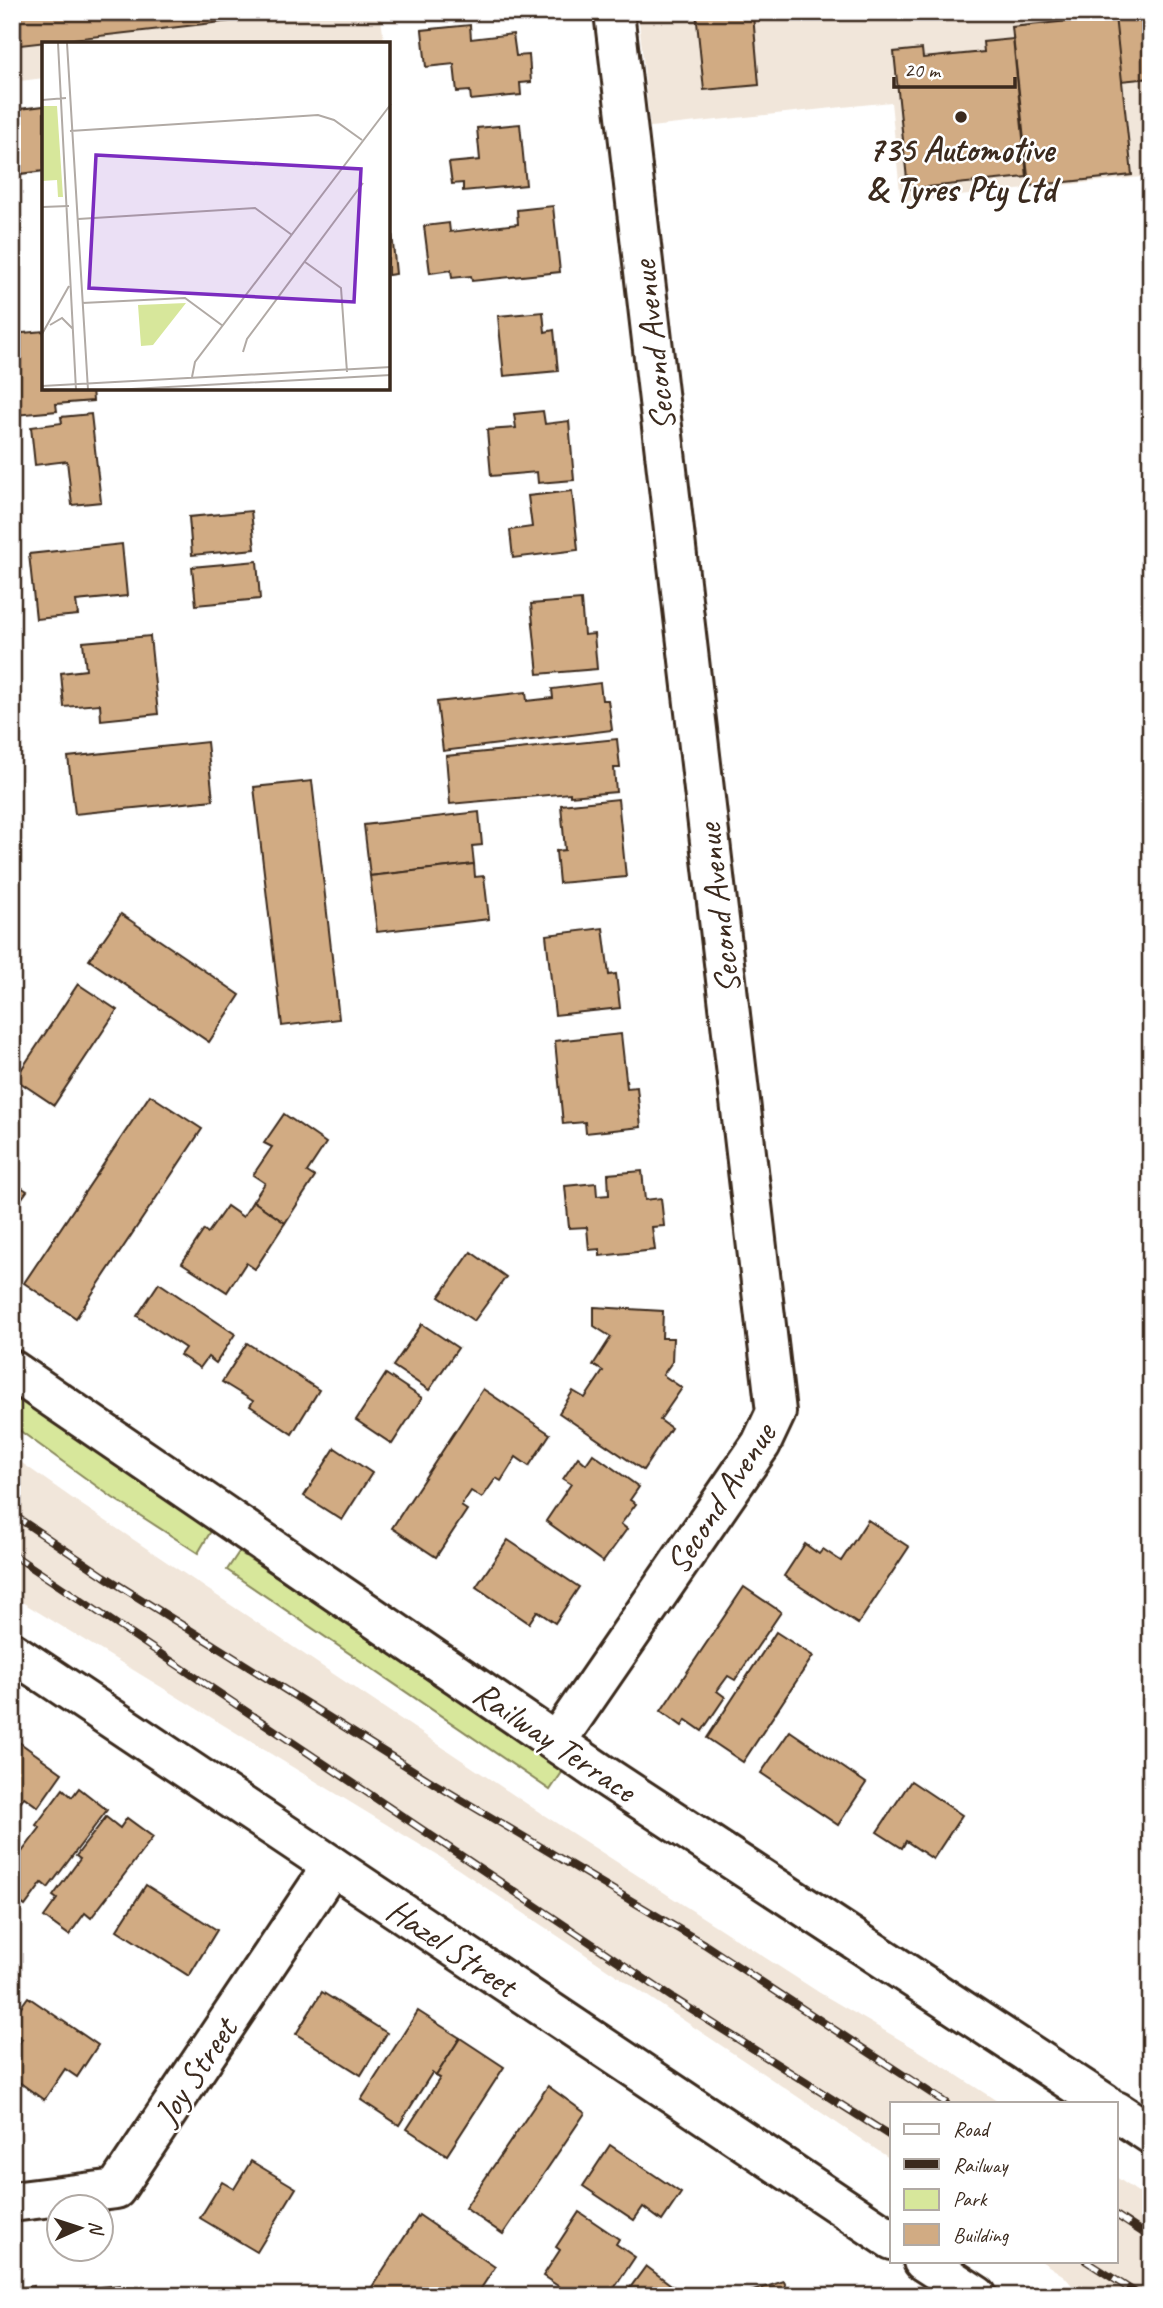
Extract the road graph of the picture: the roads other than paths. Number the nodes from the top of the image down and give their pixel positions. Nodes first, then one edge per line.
1 (614, 12) edge
2 (12, 1370) edge
3 (12, 1652) edge
4 (556, 1742) junction
5 (332, 1866) junction
6 (1102, 2102) edge
7 (1118, 2112) edge
8 (1151, 2134) edge
9 (12, 2202) edge
10 (890, 2239) edge
11 (925, 2262) edge
12 (977, 2296) edge

1 - 4 street, Second Avenue
2 - 4 street, Railway Terrace
3 - 5 street, Hazel Street
4 - 6 street, Railway Terrace
5 - 9 street, Joy Street
5 - 10 street, Hazel Street
7 - 8 street
11 - 12 street

